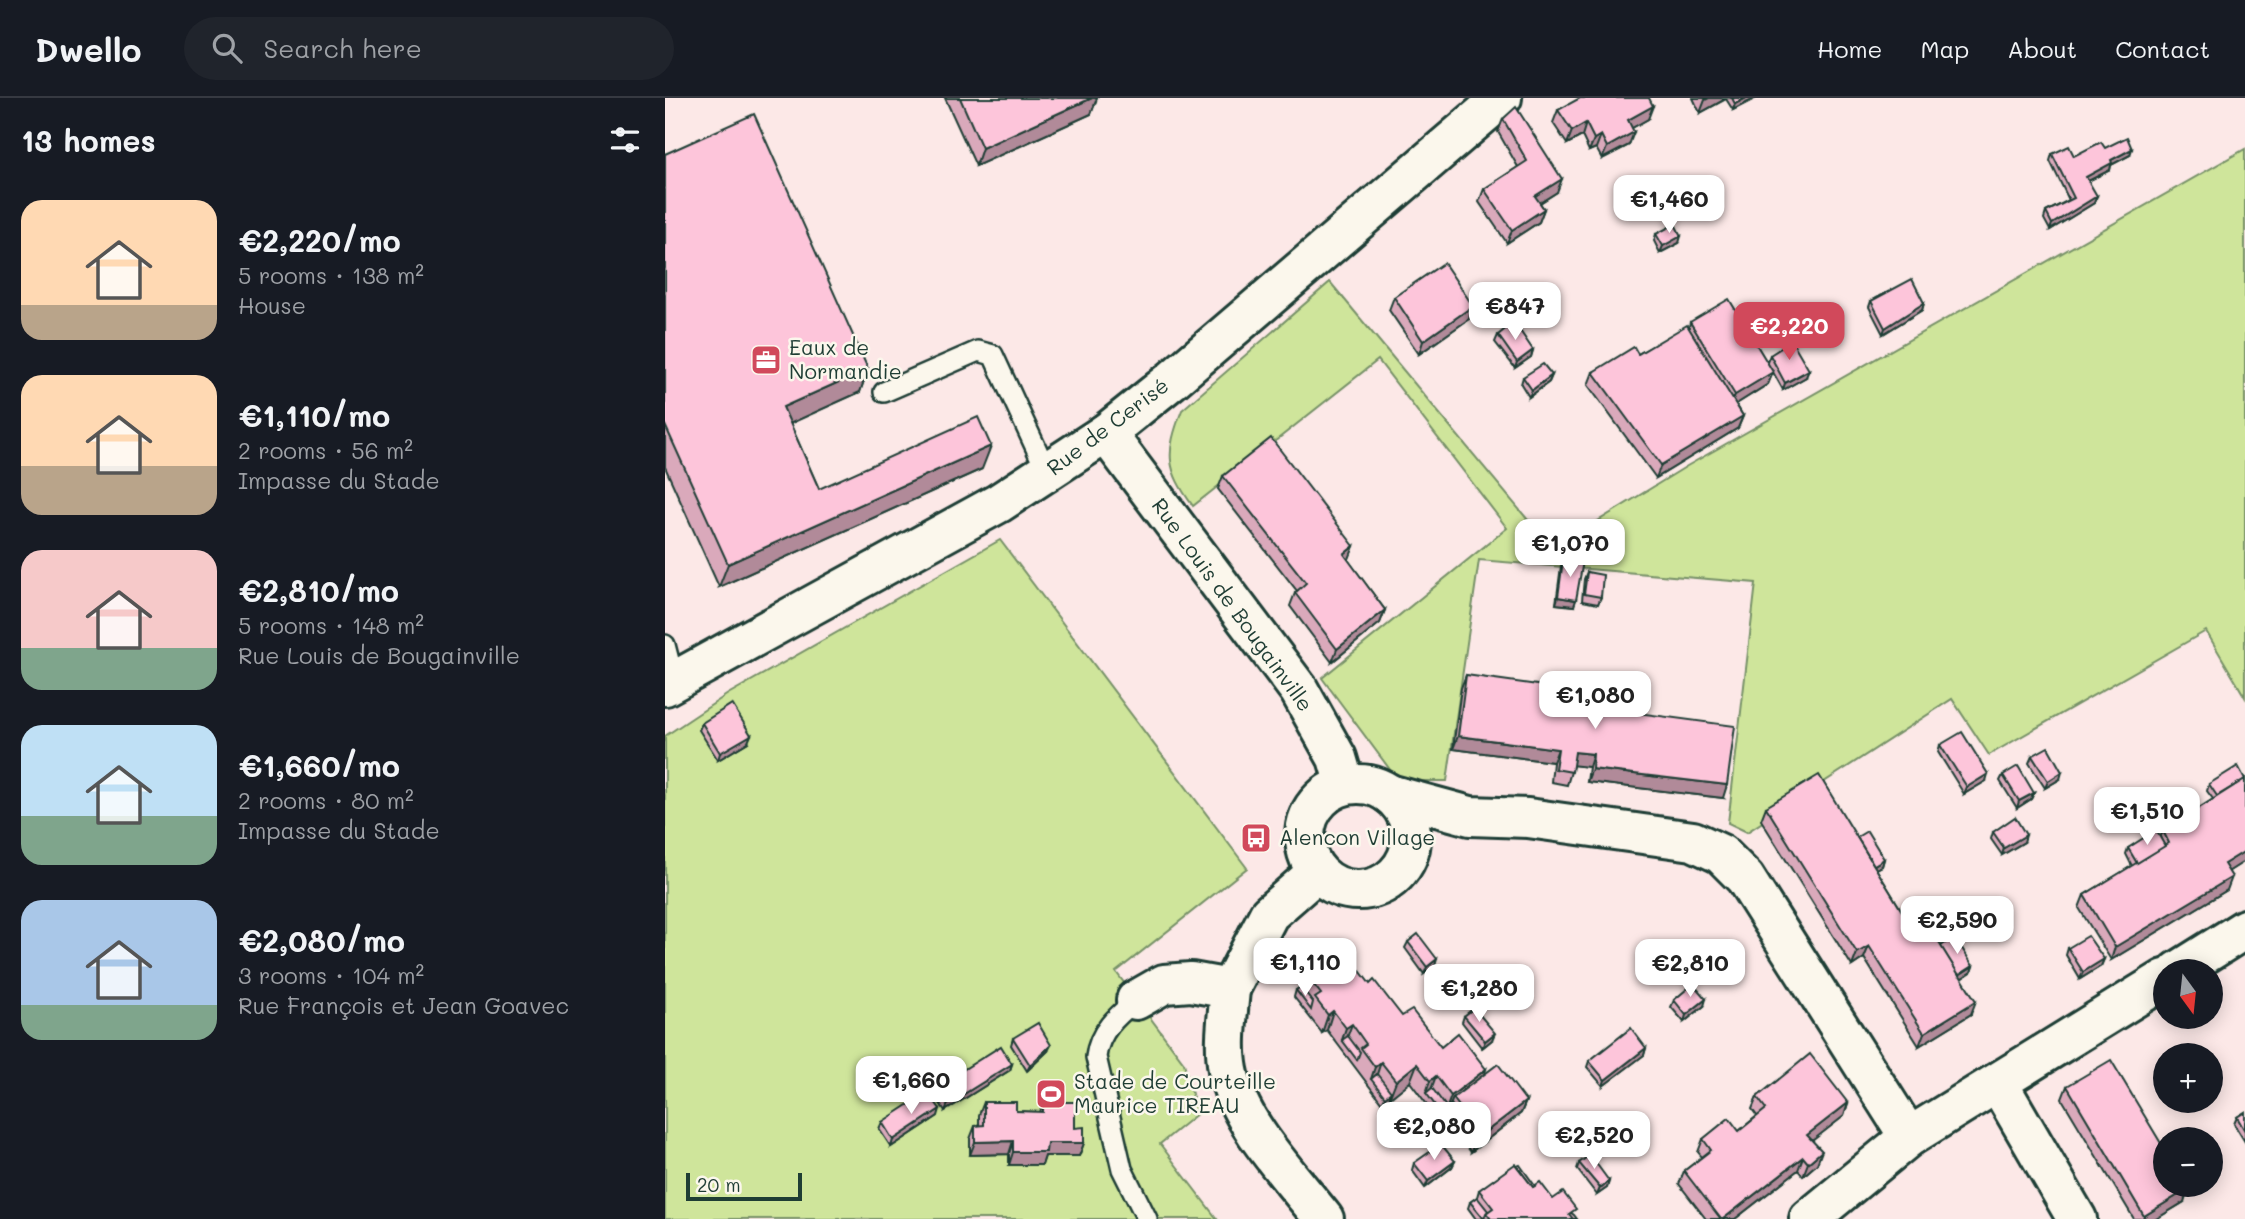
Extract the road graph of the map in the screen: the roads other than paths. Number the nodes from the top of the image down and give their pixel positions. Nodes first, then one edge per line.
1 (1502, 98) edge
2 (884, 392) dead end
3 (1106, 433) junction
4 (1047, 472) junction
5 (667, 672) edge
6 (1345, 785) junction
7 (1389, 794) junction
8 (1470, 816) junction
9 (1410, 847) junction
10 (1317, 872) junction
11 (2245, 929) edge
12 (2197, 959) edge
13 (2153, 986) edge
14 (1230, 989) junction
15 (1136, 1000) joint
16 (1998, 1083) junction
17 (1909, 1137) junction
18 (1147, 1219) edge
19 (1324, 1219) edge
20 (1809, 1219) edge
21 (2077, 1219) edge

1 - 3 street, Rue de Cerisé
2 - 4 lane
3 - 4 street, Rue de Cerisé
3 - 6 street, Rue Louis de Bougainville
4 - 5 street, Rue de Cerisé
6 - 7 street
6 - 10 street
7 - 8 street
7 - 9 street
8 - 9 street
8 - 17 street
9 - 10 street
10 - 14 street
11 - 12 street
13 - 16 street
14 - 15 street
14 - 19 street
15 - 18 lane
16 - 17 street
16 - 21 street
17 - 20 street

